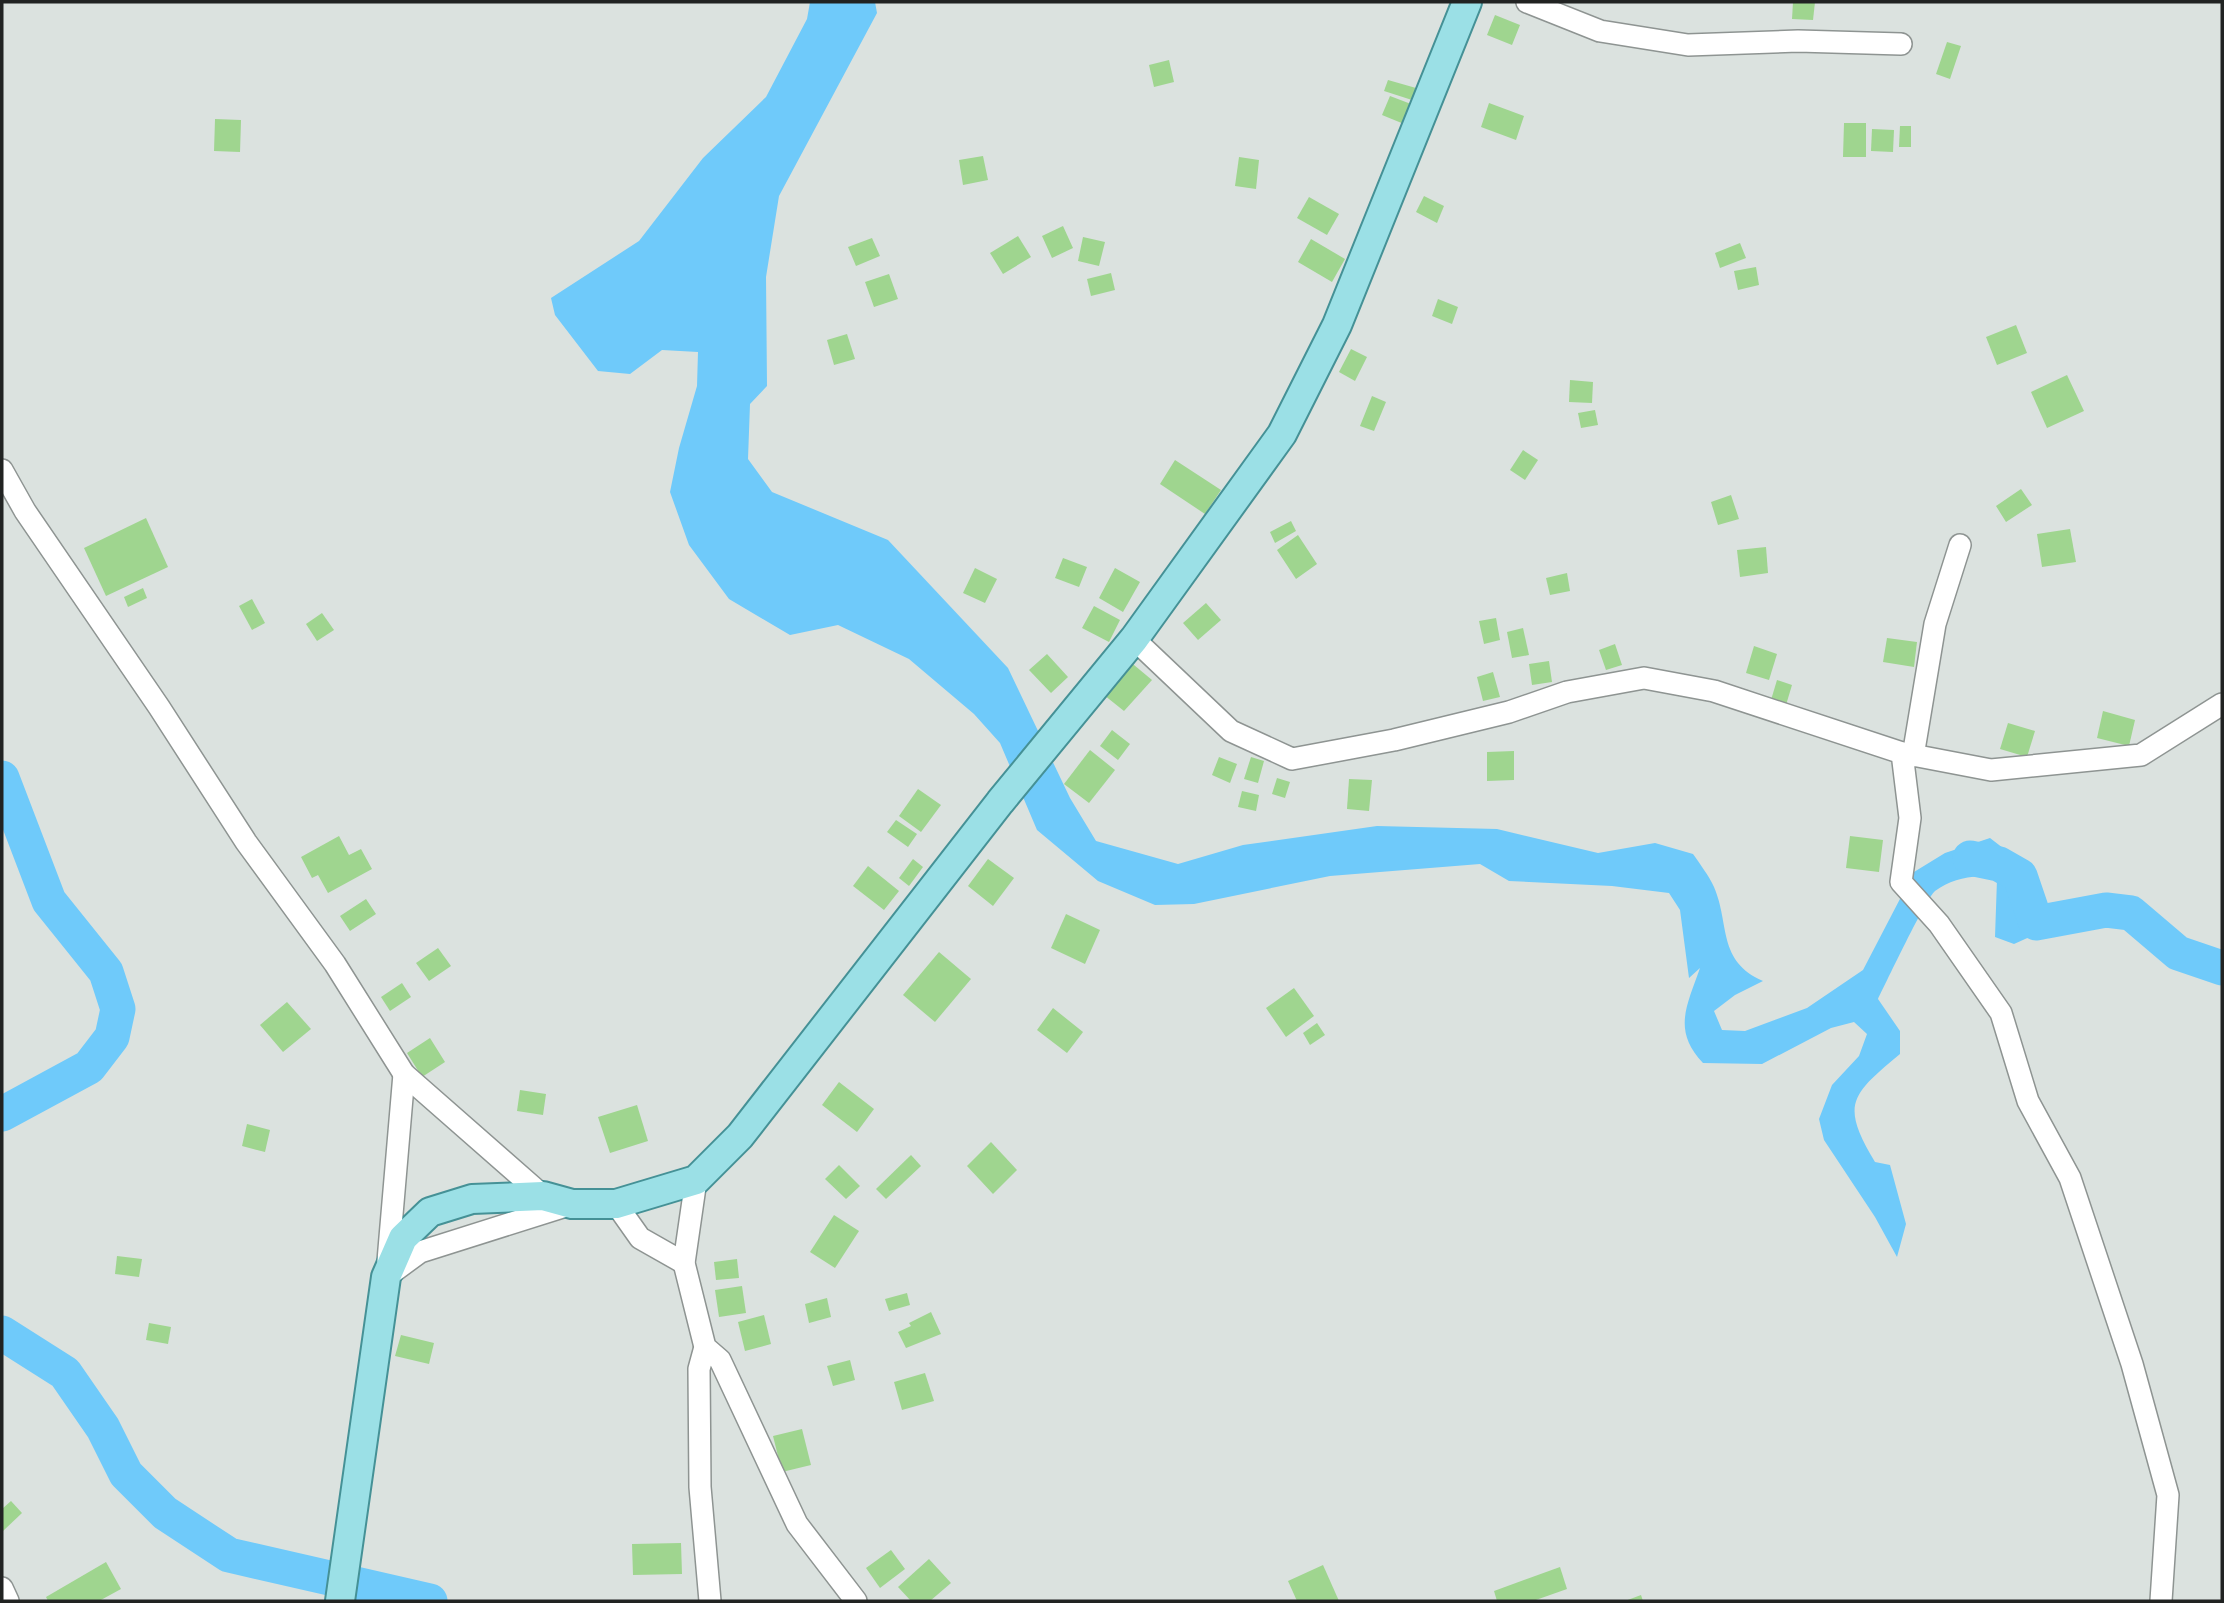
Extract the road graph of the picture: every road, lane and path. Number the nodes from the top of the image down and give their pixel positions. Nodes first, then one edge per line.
1 (1467, 2) edge
2 (1527, 2) edge
3 (1901, 44) dead end
4 (2, 470) edge
5 (1960, 545) dead end
6 (1134, 639) junction
7 (2222, 704) edge
8 (1907, 754) junction
9 (404, 1074) junction
10 (696, 1180) junction
11 (543, 1196) junction
12 (572, 1204) junction
13 (615, 1204) junction
14 (684, 1263) junction
15 (386, 1277) junction
16 (705, 1347) junction
17 (2, 1588) edge
18 (8, 1601) edge
19 (340, 1601) edge
20 (710, 1601) edge
21 (856, 1601) edge
22 (2161, 1601) edge

1 - 6 main road
2 - 3 street
4 - 9 street
5 - 8 street
6 - 8 street
6 - 10 main road
7 - 8 street
8 - 22 street
9 - 11 street
9 - 15 street
10 - 13 main road
10 - 14 street
11 - 12 main road
11 - 15 main road
12 - 13 main road
12 - 15 street
13 - 14 street
14 - 16 street
15 - 19 main road
16 - 20 street
16 - 21 street
17 - 18 street

